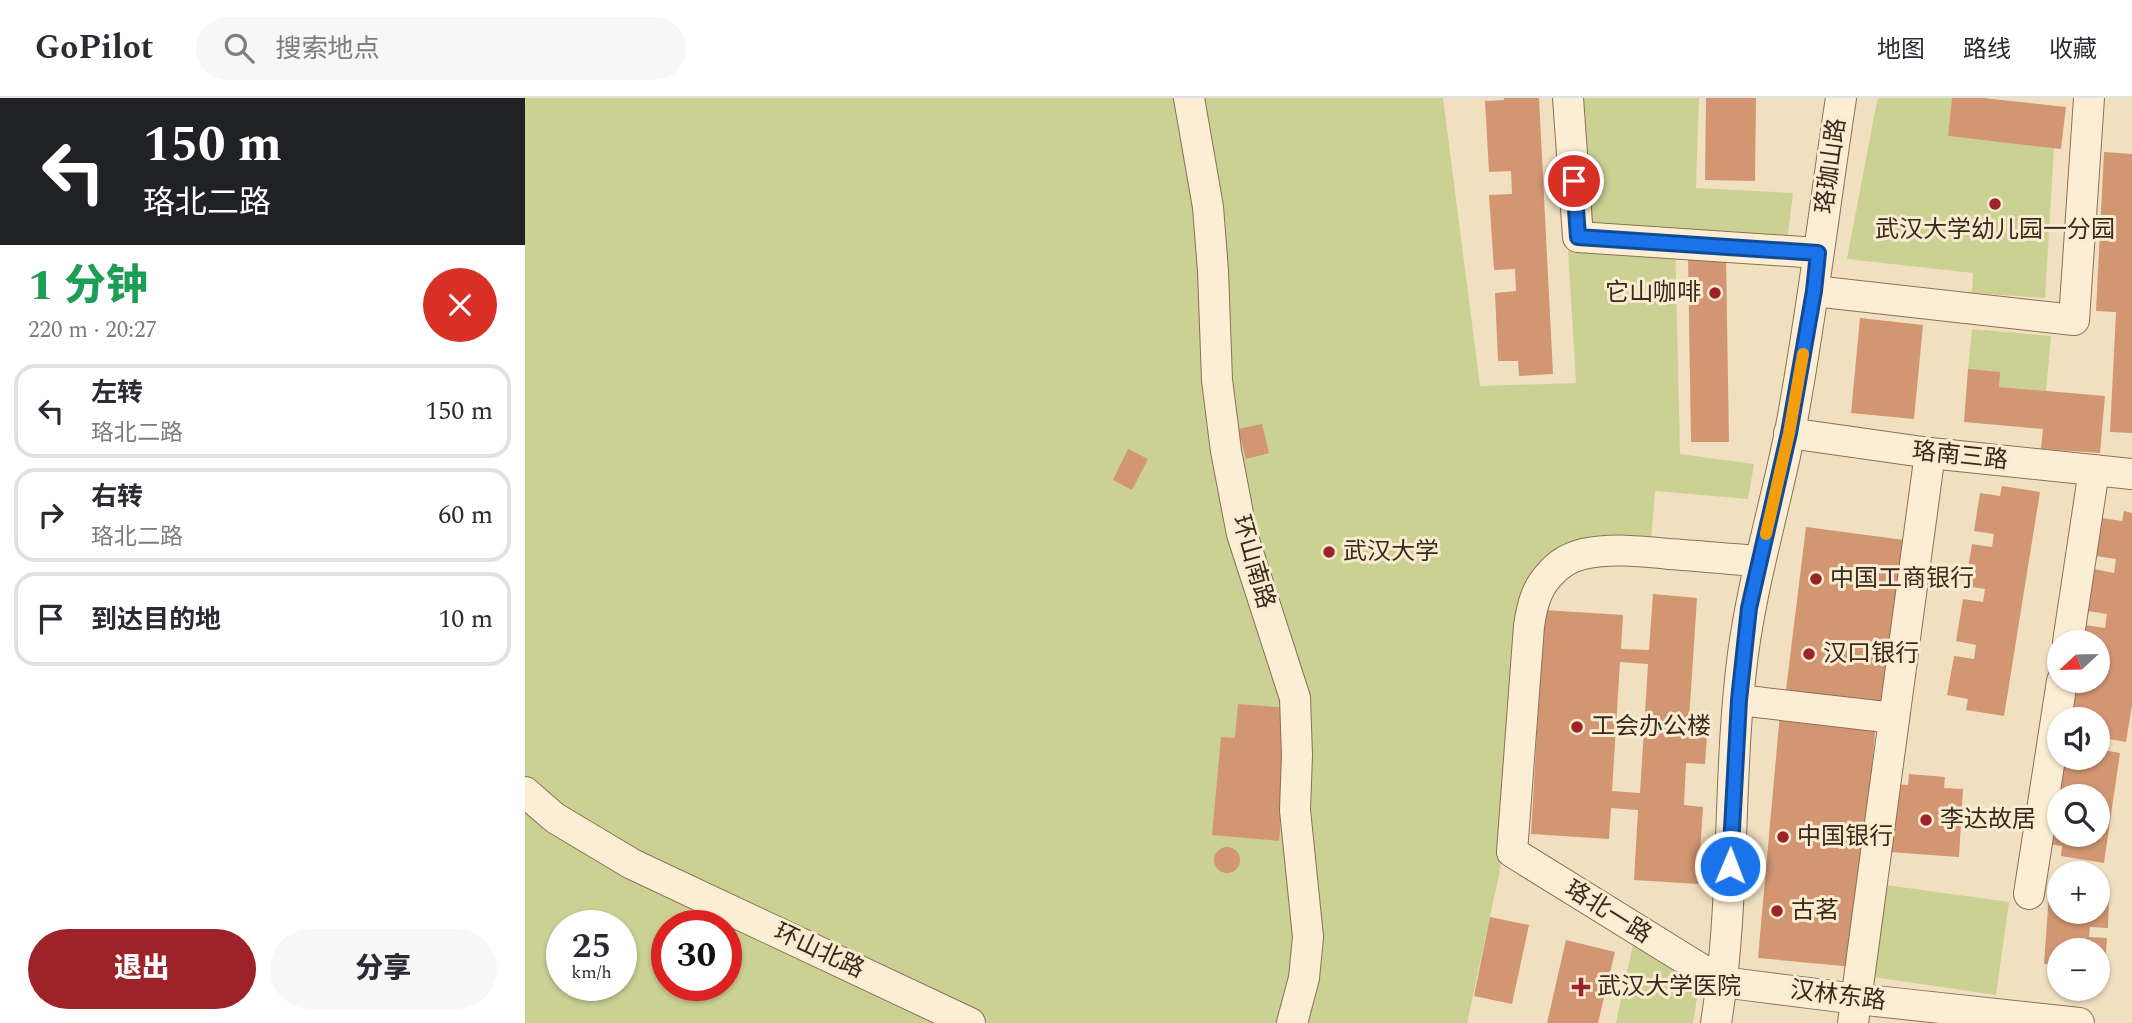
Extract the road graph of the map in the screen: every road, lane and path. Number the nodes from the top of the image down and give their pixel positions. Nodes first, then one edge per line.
1 (1189, 98) edge
2 (1568, 98) edge
3 (1841, 98) edge
4 (2089, 98) edge
5 (1818, 253) junction
6 (1814, 291) junction
7 (1789, 433) junction
8 (1930, 453) junction
9 (2094, 470) junction
10 (2132, 474) edge
11 (1759, 561) junction
12 (2070, 630) edge
13 (2060, 693) edge
14 (1739, 700) junction
15 (1894, 718) junction
16 (525, 792) edge
17 (2029, 894) dead end
18 (1722, 982) junction
19 (1855, 1011) edge
20 (970, 1023) edge
21 (1292, 1023) edge
22 (1716, 1023) edge
23 (2079, 1023) edge

1 - 21 street, 环山南路
2 - 5 street
3 - 5 street, 珞珈山路
4 - 6 street
5 - 6 street, 珞珈山路
6 - 7 street, 珞珈山路
7 - 8 street, 珞南三路
7 - 11 street, 珞珈山路
8 - 9 street, 珞南三路
8 - 15 street
9 - 10 street, 珞南三路
9 - 12 street
11 - 14 street, 珞珈山路
11 - 18 street, 珞北一路
13 - 17 street
14 - 15 street
14 - 18 street, 珞珈山路
15 - 19 street
16 - 20 street, 环山北路
18 - 19 street, 汉林东路
18 - 22 street, 珞珈山路
19 - 23 street, 汉林东路

